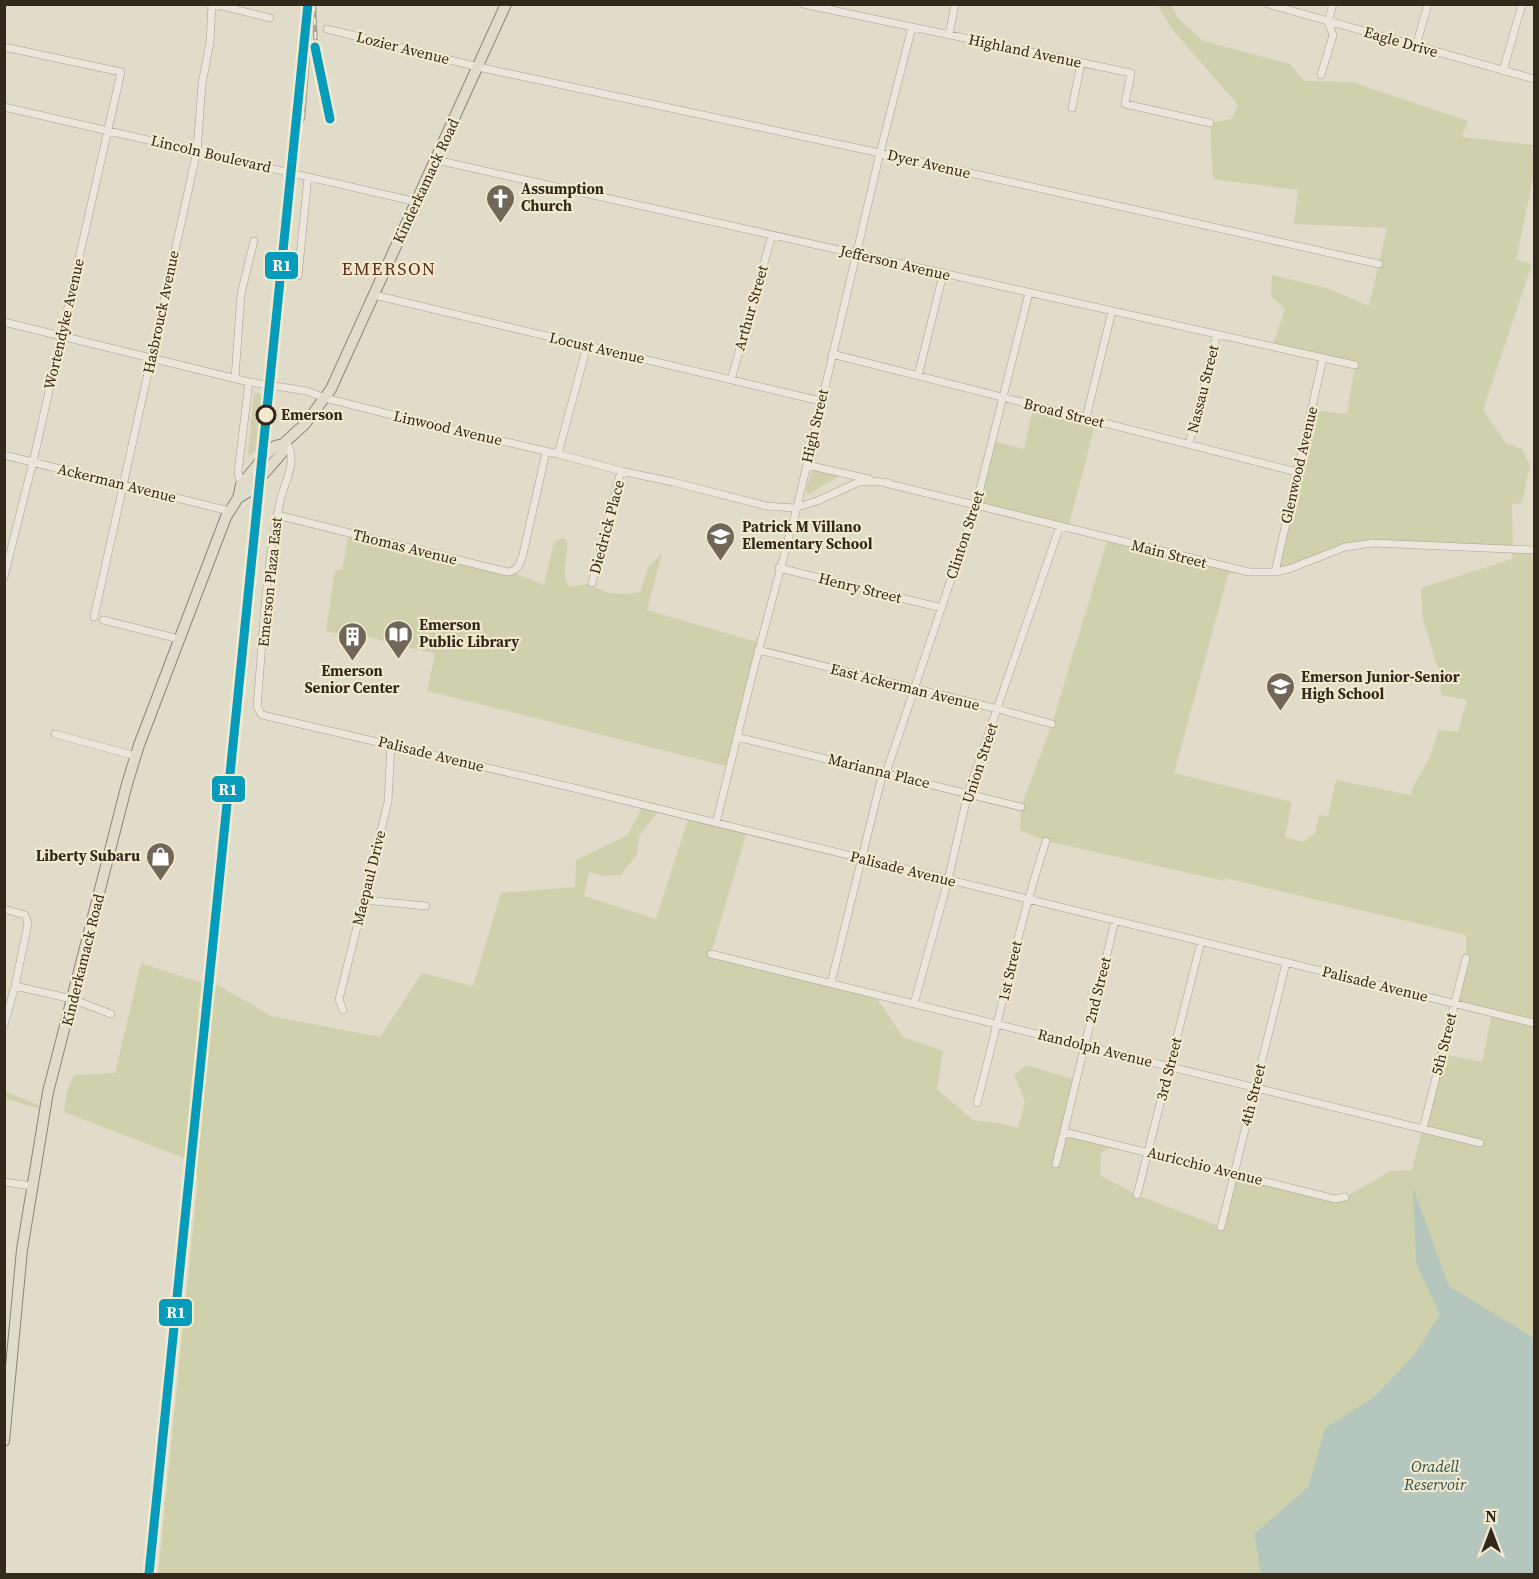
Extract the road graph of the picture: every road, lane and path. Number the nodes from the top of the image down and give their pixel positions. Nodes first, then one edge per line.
1 (213, 4) edge
2 (506, 4) edge
3 (804, 4) edge
4 (955, 4) edge
5 (1268, 4) edge
6 (1333, 4) edge
7 (1428, 4) edge
8 (1522, 4) edge
9 (270, 18) dead end
10 (1328, 21) junction
11 (912, 27) junction
12 (327, 29) dead end
13 (949, 35) junction
14 (1416, 46) junction
15 (4, 47) edge
16 (1081, 63) junction
17 (478, 67) junction
18 (1503, 70) junction
19 (1321, 75) dead end
20 (1534, 79) edge
21 (4, 107) edge
22 (1072, 108) dead end
23 (1210, 123) dead end
24 (107, 131) junction
25 (196, 151) junction
26 (880, 153) junction
27 (436, 159) junction
28 (308, 177) junction
29 (417, 202) junction
30 (772, 235) junction
31 (254, 241) dead end
32 (856, 254) junction
33 (1379, 264) dead end
34 (943, 274) junction
35 (298, 276) dead end
36 (1029, 293) junction
37 (374, 295) junction
38 (1112, 311) junction
39 (4, 322) edge
40 (1217, 334) junction
41 (61, 336) junction
42 (587, 346) junction
43 (832, 354) junction
44 (151, 358) junction
45 (1323, 358) junction
46 (1355, 365) dead end
47 (918, 376) junction
48 (235, 378) junction
49 (731, 380) junction
50 (249, 382) junction
51 (1003, 397) junction
52 (325, 398) junction
53 (820, 401) junction
54 (1086, 418) junction
55 (285, 443) junction
56 (1189, 444) junction
57 (546, 452) junction
58 (558, 454) junction
59 (4, 455) edge
60 (33, 462) junction
61 (807, 465) junction
62 (621, 471) junction
63 (1297, 472) junction
64 (889, 483) junction
65 (123, 484) junction
66 (241, 485) junction
67 (238, 498) junction
68 (976, 505) junction
69 (797, 507) junction
70 (229, 511) junction
71 (277, 515) junction
72 (1059, 526) junction
73 (1534, 550) edge
74 (779, 568) junction
75 (1275, 572) junction
76 (4, 577) edge
77 (592, 583) dead end
78 (942, 608) junction
79 (94, 617) dead end
80 (103, 620) dead end
81 (179, 639) junction
82 (758, 650) junction
83 (914, 690) junction
84 (998, 709) junction
85 (271, 717) joint
86 (1052, 724) dead end
87 (55, 734) dead end
88 (737, 736) junction
89 (390, 744) junction
90 (136, 756) junction
91 (884, 773) junction
92 (968, 793) junction
93 (1021, 807) dead end
94 (716, 823) junction
95 (1046, 841) dead end
96 (861, 859) junction
97 (948, 880) junction
98 (1027, 899) junction
99 (364, 900) junction
100 (426, 906) dead end
101 (4, 909) edge
102 (1115, 921) junction
103 (1201, 942) junction
104 (711, 954) dead end
105 (1466, 958) dead end
106 (1286, 963) junction
107 (831, 983) junction
108 (15, 987) junction
109 (72, 999) junction
110 (914, 1004) junction
111 (1454, 1004) junction
112 (343, 1010) dead end
113 (111, 1014) dead end
114 (1534, 1023) edge
115 (998, 1024) junction
116 (4, 1025) edge
117 (1085, 1046) junction
118 (1169, 1067) junction
119 (1255, 1088) junction
120 (976, 1103) dead end
121 (1423, 1129) junction
122 (1064, 1132) junction
123 (1480, 1143) dead end
124 (1148, 1152) junction
125 (1056, 1164) dead end
126 (1234, 1174) junction
127 (4, 1182) edge
128 (31, 1186) junction
129 (1137, 1195) dead end
130 (1345, 1197) dead end
131 (1221, 1227) dead end
132 (4, 1441) edge

1 - 9 street
1 - 25 street, Hasbrouck Avenue
2 - 17 main road, Kinderkamack Road
3 - 11 street, Highland Avenue
4 - 13 street
5 - 10 street, Eagle Drive
6 - 10 street
7 - 14 street
8 - 18 street
10 - 14 street, Eagle Drive
10 - 19 street
11 - 13 street, Highland Avenue
11 - 26 street, High Street
12 - 17 street, Lozier Avenue
13 - 16 street, Highland Avenue
14 - 18 street, Eagle Drive
15 - 24 street, Wortendyke Avenue
16 - 22 street
16 - 23 street, Highland Avenue
17 - 26 street, Dyer Avenue
17 - 27 main road, Kinderkamack Road
18 - 20 street, Eagle Drive
21 - 24 street, Lincoln Boulevard
24 - 25 street, Lincoln Boulevard
24 - 41 street, Wortendyke Avenue
25 - 28 street, Lincoln Boulevard
25 - 44 street, Hasbrouck Avenue
26 - 32 street, High Street
26 - 33 street, Dyer Avenue
27 - 29 main road, Kinderkamack Road
27 - 30 street, Jefferson Avenue
28 - 29 street, Lincoln Boulevard
28 - 35 street
29 - 37 main road, Kinderkamack Road
30 - 32 street, Jefferson Avenue
30 - 49 street, Arthur Street
31 - 48 street
32 - 34 street, Jefferson Avenue
32 - 43 street, High Street
34 - 36 street, Jefferson Avenue
34 - 47 street
36 - 38 street, Jefferson Avenue
36 - 51 street, Clinton Street
37 - 42 street, Locust Avenue
37 - 52 main road, Kinderkamack Road
38 - 40 street, Jefferson Avenue
38 - 54 street
39 - 41 street, Linwood Avenue
40 - 45 street, Jefferson Avenue
40 - 56 street, Nassau Street
41 - 44 street, Linwood Avenue
41 - 60 street, Wortendyke Avenue
42 - 49 street, Locust Avenue
42 - 58 street
43 - 47 street, Broad Street
43 - 53 street, High Street
44 - 48 street, Linwood Avenue
44 - 65 street, Hasbrouck Avenue
45 - 46 street, Jefferson Avenue
45 - 63 street, Glenwood Avenue
47 - 51 street, Broad Street
48 - 50 street, Linwood Avenue
49 - 53 street, Locust Avenue
50 - 52 street, Linwood Avenue
50 - 66 street
51 - 54 street, Broad Street
51 - 68 street, Clinton Street
52 - 55 main road, Kinderkamack Road
52 - 57 street, Linwood Avenue
53 - 61 street, High Street
54 - 56 street, Broad Street
55 - 66 main road, Kinderkamack Road
55 - 67 main road, Kinderkamack Road
55 - 71 street, Emerson Plaza East
56 - 63 street, Broad Street
57 - 58 street, Linwood Avenue
57 - 71 street, Thomas Avenue
58 - 62 street, Linwood Avenue
59 - 60 street, Ackerman Avenue
60 - 65 street, Ackerman Avenue
60 - 76 street, Wortendyke Avenue
61 - 64 street, Main Street
61 - 69 street, High Street
62 - 69 street, Linwood Avenue
62 - 77 street, Diedrick Place
63 - 75 street, Glenwood Avenue
64 - 68 street, Main Street
64 - 69 street, Linwood Avenue
65 - 70 street, Ackerman Avenue
65 - 79 street, Hasbrouck Avenue
66 - 67 main road, Kinderkamack Road
67 - 70 main road, Kinderkamack Road
68 - 72 street, Main Street
68 - 78 street, Clinton Street
69 - 74 street, High Street
70 - 81 main road, Kinderkamack Road
71 - 85 street, Emerson Plaza East
72 - 75 street, Main Street
72 - 84 street, Union Street
73 - 75 street, Main Street
74 - 78 street, Henry Street
74 - 82 street, High Street
78 - 83 street, Clinton Street
80 - 81 street
81 - 90 main road, Kinderkamack Road
82 - 83 street, East Ackerman Avenue
82 - 88 street, High Street
83 - 84 street, East Ackerman Avenue
83 - 91 street, Clinton Street
84 - 86 street, East Ackerman Avenue
84 - 92 street, Union Street
85 - 89 street, Palisade Avenue
87 - 90 street
88 - 91 street, Marianna Place
88 - 94 street, High Street
89 - 94 street, Palisade Avenue
89 - 99 street, Maepaul Drive
90 - 109 main road, Kinderkamack Road
91 - 92 street, Marianna Place
91 - 96 street, Clinton Street
92 - 93 street, Marianna Place
92 - 97 street, Union Street
94 - 96 street, Palisade Avenue
95 - 98 street, 1st Street
96 - 97 street, Palisade Avenue
96 - 107 street, Clinton Street
97 - 98 street, Palisade Avenue
97 - 110 street, Union Street
98 - 102 street, Palisade Avenue
98 - 115 street, 1st Street
99 - 100 street
99 - 112 street, Maepaul Drive
101 - 108 street
102 - 103 street, Palisade Avenue
102 - 117 street, 2nd Street
103 - 106 street, Palisade Avenue
103 - 118 street, 3rd Street
104 - 107 street, Randolph Avenue
105 - 111 street, 5th Street
106 - 111 street, Palisade Avenue
106 - 119 street, 4th Street
107 - 110 street, Randolph Avenue
108 - 109 street
108 - 116 street
109 - 113 street
109 - 128 main road, Kinderkamack Road
110 - 115 street, Randolph Avenue
111 - 114 street, Palisade Avenue
111 - 121 street, 5th Street
115 - 117 street, Randolph Avenue
115 - 120 street, 1st Street
117 - 118 street, Randolph Avenue
117 - 122 street, 2nd Street
118 - 119 street, Randolph Avenue
118 - 124 street, 3rd Street
119 - 121 street, Randolph Avenue
119 - 126 street, 4th Street
121 - 123 street, Randolph Avenue
122 - 124 street, Auricchio Avenue
122 - 125 street, 2nd Street
124 - 126 street, Auricchio Avenue
124 - 129 street, 3rd Street
126 - 130 street, Auricchio Avenue
126 - 131 street, 4th Street
127 - 128 street
128 - 132 main road, Kinderkamack Road

